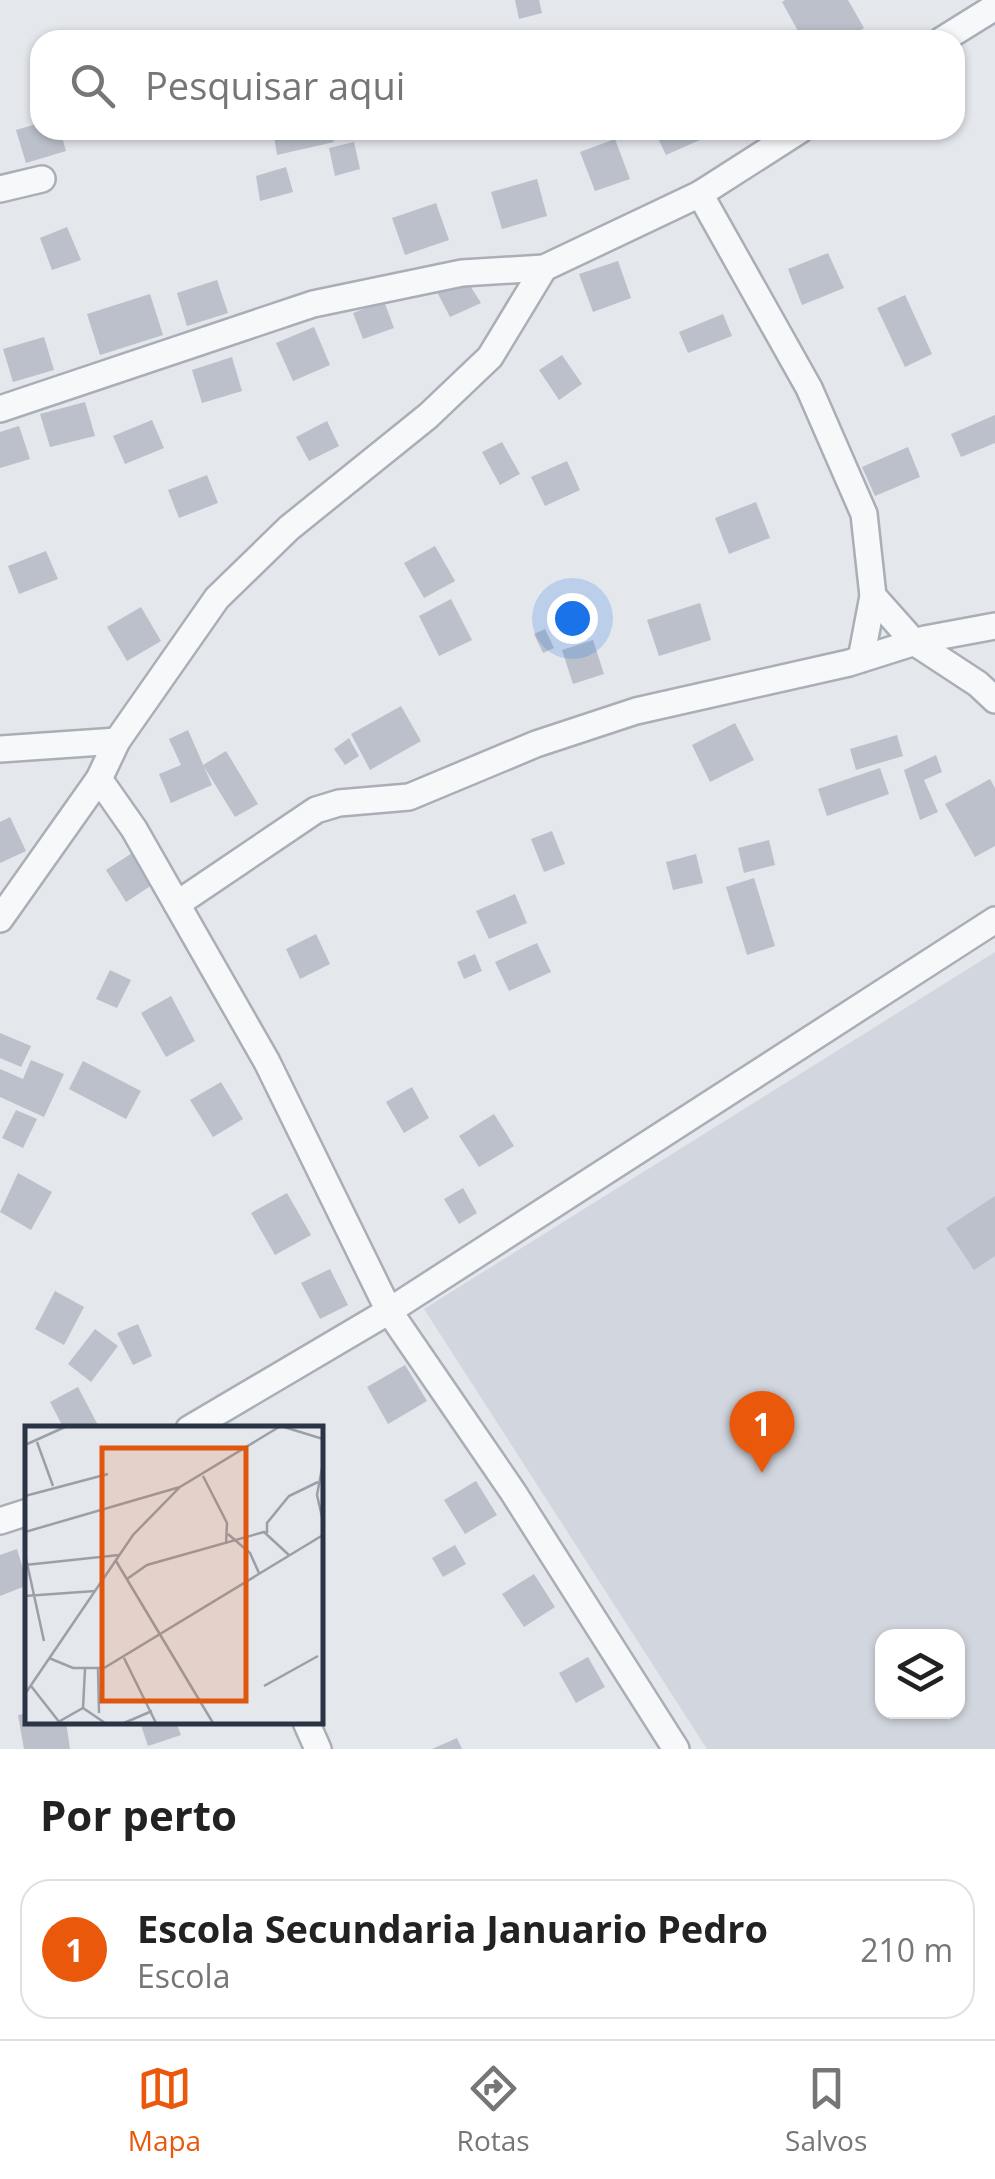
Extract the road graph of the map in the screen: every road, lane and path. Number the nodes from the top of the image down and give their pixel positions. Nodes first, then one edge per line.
1 (995, 7) edge
2 (958, 30) edge
3 (784, 140) edge
4 (42, 178) dead end
5 (0, 188) edge
6 (700, 194) junction
7 (544, 268) junction
8 (0, 409) edge
9 (873, 596) junction
10 (995, 626) edge
11 (914, 642) junction
12 (861, 659) junction
13 (995, 700) edge
14 (116, 741) junction
15 (0, 749) edge
16 (99, 778) junction
17 (177, 904) junction
18 (0, 919) edge
19 (995, 920) edge
20 (389, 1311) junction
21 (194, 1426) edge
22 (25, 1513) edge
23 (0, 1520) edge
24 (307, 1724) edge
25 (318, 1749) edge
26 (676, 1749) edge

1 - 2 street
3 - 6 street
4 - 5 street
6 - 7 street
6 - 9 street
7 - 8 street
7 - 14 street
9 - 11 street
9 - 12 street
10 - 11 street
11 - 12 street
11 - 13 street
12 - 17 street
14 - 15 street
14 - 16 street
16 - 17 street
16 - 18 street
17 - 20 street
19 - 20 street
20 - 21 street
20 - 26 street
22 - 23 street
24 - 25 street

